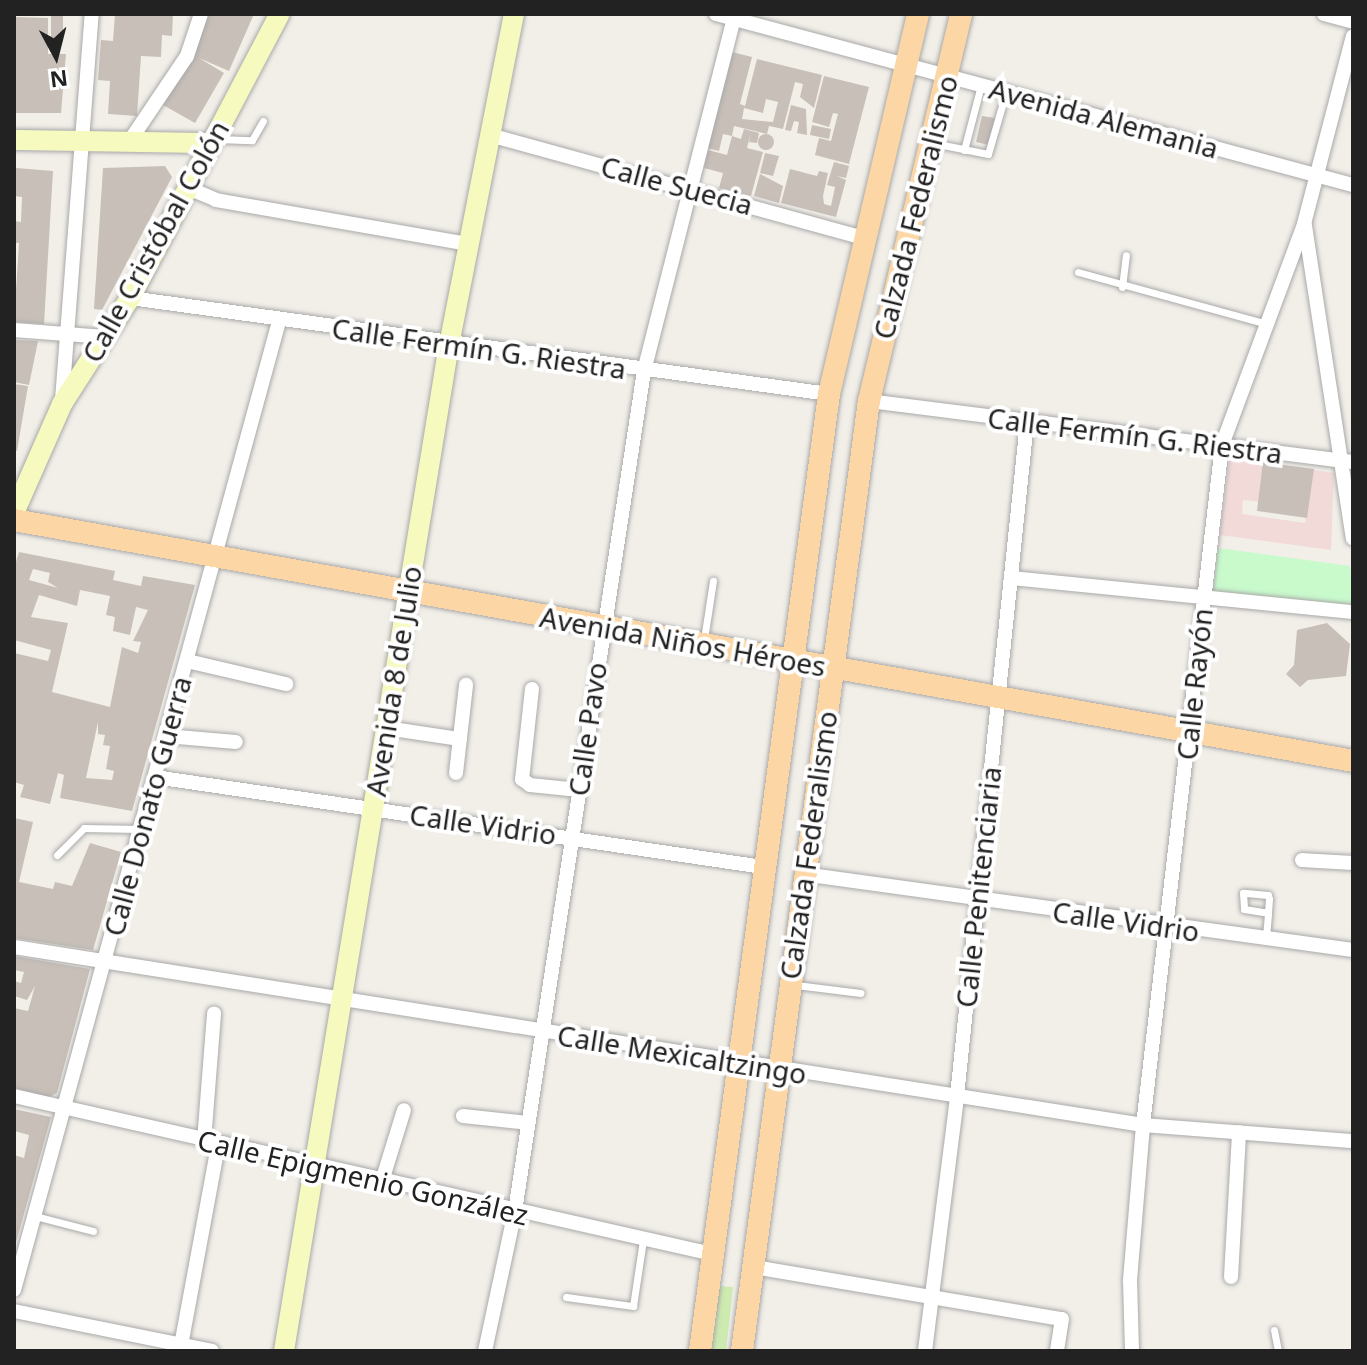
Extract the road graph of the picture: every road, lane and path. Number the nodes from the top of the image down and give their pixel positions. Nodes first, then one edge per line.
1 (92, 14) edge
2 (201, 14) edge
3 (280, 14) edge
4 (514, 14) edge
5 (716, 14) edge
6 (918, 14) edge
7 (927, 14) edge
8 (961, 14) edge
9 (1324, 14) edge
10 (734, 19) junction
11 (1353, 22) edge
12 (1353, 36) edge
13 (910, 66) junction
14 (946, 75) junction
15 (981, 85) junction
16 (1006, 92) junction
17 (263, 121) dead end
18 (490, 135) junction
19 (14, 140) edge
20 (210, 140) junction
21 (81, 141) junction
22 (129, 142) junction
23 (929, 142) junction
24 (964, 150) junction
25 (1316, 175) junction
26 (1353, 185) edge
27 (186, 187) junction
28 (691, 188) junction
29 (1304, 224) junction
30 (864, 238) junction
31 (469, 244) junction
32 (1126, 255) dead end
33 (1078, 272) dead end
34 (1122, 287) junction
35 (130, 298) junction
36 (279, 321) junction
37 (1263, 323) junction
38 (14, 330) edge
39 (67, 330) junction
40 (105, 337) junction
41 (449, 345) junction
42 (644, 371) junction
43 (829, 394) junction
44 (869, 401) junction
45 (62, 404) junction
46 (1027, 422) junction
47 (1222, 445) junction
48 (1347, 461) edge
49 (14, 513) edge
50 (14, 520) edge
51 (1353, 538) edge
52 (215, 556) junction
53 (1011, 578) junction
54 (713, 581) dead end
55 (408, 591) junction
56 (1203, 599) junction
57 (1353, 612) edge
58 (602, 627) junction
59 (703, 645) junction
60 (187, 661) junction
61 (790, 661) junction
62 (832, 668) junction
63 (286, 684) dead end
64 (466, 685) dead end
65 (532, 689) dead end
66 (997, 698) junction
67 (386, 728) junction
68 (1188, 733) junction
69 (166, 736) junction
70 (460, 739) junction
71 (236, 742) dead end
72 (1353, 761) edge
73 (456, 773) dead end
74 (155, 777) junction
75 (579, 790) junction
76 (373, 808) junction
77 (141, 829) junction
78 (572, 837) junction
79 (57, 855) dead end
80 (1302, 860) dead end
81 (1353, 863) edge
82 (763, 867) junction
83 (803, 874) junction
84 (977, 899) junction
85 (1268, 913) dead end
86 (1165, 927) junction
87 (1266, 939) junction
88 (14, 947) edge
89 (1353, 950) edge
90 (105, 962) junction
91 (789, 984) junction
92 (861, 993) dead end
93 (340, 1000) junction
94 (214, 1013) dead end
95 (541, 1033) junction
96 (737, 1063) junction
97 (779, 1069) junction
98 (14, 1096) edge
99 (957, 1096) junction
100 (65, 1108) junction
101 (404, 1110) dead end
102 (463, 1116) dead end
103 (528, 1123) junction
104 (1143, 1125) junction
105 (1239, 1132) junction
106 (1353, 1141) edge
107 (211, 1143) junction
108 (314, 1166) junction
109 (382, 1181) junction
110 (515, 1211) junction
111 (35, 1216) junction
112 (93, 1231) dead end
113 (643, 1240) junction
114 (712, 1254) junction
115 (754, 1267) junction
116 (1231, 1277) dead end
117 (14, 1290) edge
118 (566, 1297) dead end
119 (930, 1300) junction
120 (14, 1311) edge
121 (1274, 1330) dead end
122 (181, 1348) edge
123 (212, 1351) edge
124 (284, 1351) edge
125 (485, 1351) edge
126 (700, 1351) edge
127 (742, 1351) edge
128 (925, 1351) edge
129 (1057, 1351) edge
130 (1132, 1351) edge
131 (1278, 1351) edge

1 - 21 street
2 - 22 street
3 - 20 street, Calle Cristóbal Colón
4 - 18 street, Avenida 8 de Julio
5 - 10 street, Avenida Alemania
6 - 13 main road, Calzada Federalismo
7 - 13 main road
8 - 14 main road, Calzada Federalismo
9 - 11 street
10 - 13 street, Avenida Alemania
10 - 28 street, Calle Pavo
12 - 25 street, Calle Rayón
13 - 14 street, Avenida Alemania
13 - 30 main road, Calzada Federalismo
14 - 15 street, Avenida Alemania
14 - 23 main road, Calzada Federalismo
15 - 16 street, Avenida Alemania
15 - 24 lane
16 - 24 lane
16 - 25 street, Avenida Alemania
17 - 20 lane
18 - 28 street, Calle Suecia
18 - 31 street, Avenida 8 de Julio
19 - 21 street
20 - 22 street
20 - 27 street, Calle Cristóbal Colón
21 - 22 street
21 - 39 street
23 - 24 lane
23 - 44 main road, Calzada Federalismo
25 - 26 street, Avenida Alemania
25 - 29 street, Calle Rayón
27 - 31 street
27 - 35 street, Calle Cristóbal Colón
28 - 30 street, Calle Suecia
28 - 42 street, Calle Pavo
29 - 37 street, Calle Rayón
29 - 48 street
30 - 43 main road, Calzada Federalismo
31 - 41 street, Avenida 8 de Julio
32 - 34 lane
33 - 34 lane
34 - 37 lane
35 - 36 street, Calle Fermín G. Riestra
35 - 40 street, Calle Cristóbal Colón
36 - 41 street, Calle Fermín G. Riestra
36 - 52 street, Calle Donato Guerra
37 - 47 street, Calle Rayón
38 - 39 street
39 - 40 street
39 - 45 street
40 - 45 street, Calle Cristóbal Colón
41 - 42 street, Calle Fermín G. Riestra
41 - 55 street, Avenida 8 de Julio
42 - 43 street, Calle Fermín G. Riestra
42 - 58 street, Calle Pavo
43 - 61 main road, Calzada Federalismo
44 - 46 street, Calle Fermín G. Riestra
44 - 62 main road, Calzada Federalismo
45 - 49 street, Calle Cristóbal Colón
46 - 47 street, Calle Fermín G. Riestra
46 - 53 street, Calle Penitenciaria
47 - 48 street, Calle Fermín G. Riestra
47 - 56 street, Calle Rayón
48 - 51 street
50 - 52 main road, Avenida Niños Héroes
52 - 55 main road, Avenida Niños Héroes
52 - 60 street, Calle Donato Guerra
53 - 56 street
53 - 66 street, Calle Penitenciaria
54 - 59 lane
55 - 58 main road, Avenida Niños Héroes
55 - 67 street, Avenida 8 de Julio
56 - 57 street
56 - 68 street, Calle Rayón
58 - 59 main road, Avenida Niños Héroes
58 - 75 street, Calle Pavo
59 - 61 main road, Avenida Niños Héroes
60 - 63 street
60 - 69 street, Calle Donato Guerra
61 - 62 main road, Avenida Niños Héroes
61 - 82 main road, Calzada Federalismo
62 - 66 main road, Avenida Niños Héroes
62 - 83 main road, Calzada Federalismo
64 - 70 street
65 - 75 street
66 - 68 main road, Avenida Niños Héroes
66 - 84 street, Calle Penitenciaria
67 - 70 street
67 - 76 street, Avenida 8 de Julio
68 - 72 main road, Avenida Niños Héroes
68 - 86 street, Calle Rayón
69 - 71 street
69 - 74 street, Calle Donato Guerra
70 - 73 street
74 - 76 street, Calle Vidrio
74 - 77 street, Calle Donato Guerra
75 - 78 street, Calle Pavo
76 - 78 street, Calle Vidrio
76 - 93 street, Avenida 8 de Julio
77 - 79 lane
77 - 90 street, Calle Donato Guerra
78 - 82 street, Calle Vidrio
78 - 95 street, Calle Pavo
80 - 81 street
82 - 96 main road, Calzada Federalismo
83 - 84 street, Calle Vidrio
83 - 91 main road, Calzada Federalismo
84 - 86 street, Calle Vidrio
84 - 99 street, Calle Penitenciaria
85 - 87 lane
86 - 87 street, Calle Vidrio
86 - 104 street, Calle Rayón
87 - 89 street, Calle Vidrio
88 - 90 street, Calle Mexicaltzingo
90 - 93 street, Calle Mexicaltzingo
90 - 100 street, Calle Donato Guerra
91 - 92 lane
91 - 97 main road, Calzada Federalismo
93 - 95 street, Calle Mexicaltzingo
93 - 108 street, Avenida 8 de Julio
94 - 107 street
95 - 96 street, Calle Mexicaltzingo
95 - 103 street, Calle Pavo
96 - 97 street, Calle Mexicaltzingo
96 - 114 main road, Calzada Federalismo
97 - 99 street, Calle Mexicaltzingo
97 - 115 main road, Calzada Federalismo
98 - 100 street, Calle Epigmenio González
99 - 104 street, Calle Mexicaltzingo
99 - 119 street, Calle Penitenciaria
100 - 107 street, Calle Epigmenio González
100 - 111 street, Calle Donato Guerra
101 - 109 street
102 - 103 street
103 - 110 street, Calle Pavo
104 - 105 street, Calle Mexicaltzingo
104 - 130 street, Calle Rayón
105 - 106 street, Calle Mexicaltzingo
105 - 116 street
107 - 108 street, Calle Epigmenio González
107 - 122 street
108 - 109 street, Calle Epigmenio González
108 - 124 street, Avenida 8 de Julio
109 - 110 street, Calle Epigmenio González
110 - 113 street, Calle Epigmenio González
110 - 125 street, Calle Pavo
111 - 112 lane
111 - 117 street, Calle Donato Guerra
113 - 114 street, Calle Epigmenio González
113 - 118 lane
114 - 126 main road, Calzada Federalismo
115 - 119 street
115 - 127 main road, Calzada Federalismo
119 - 128 street, Calle Penitenciaria
119 - 129 street
120 - 122 street
121 - 131 lane
122 - 123 street

